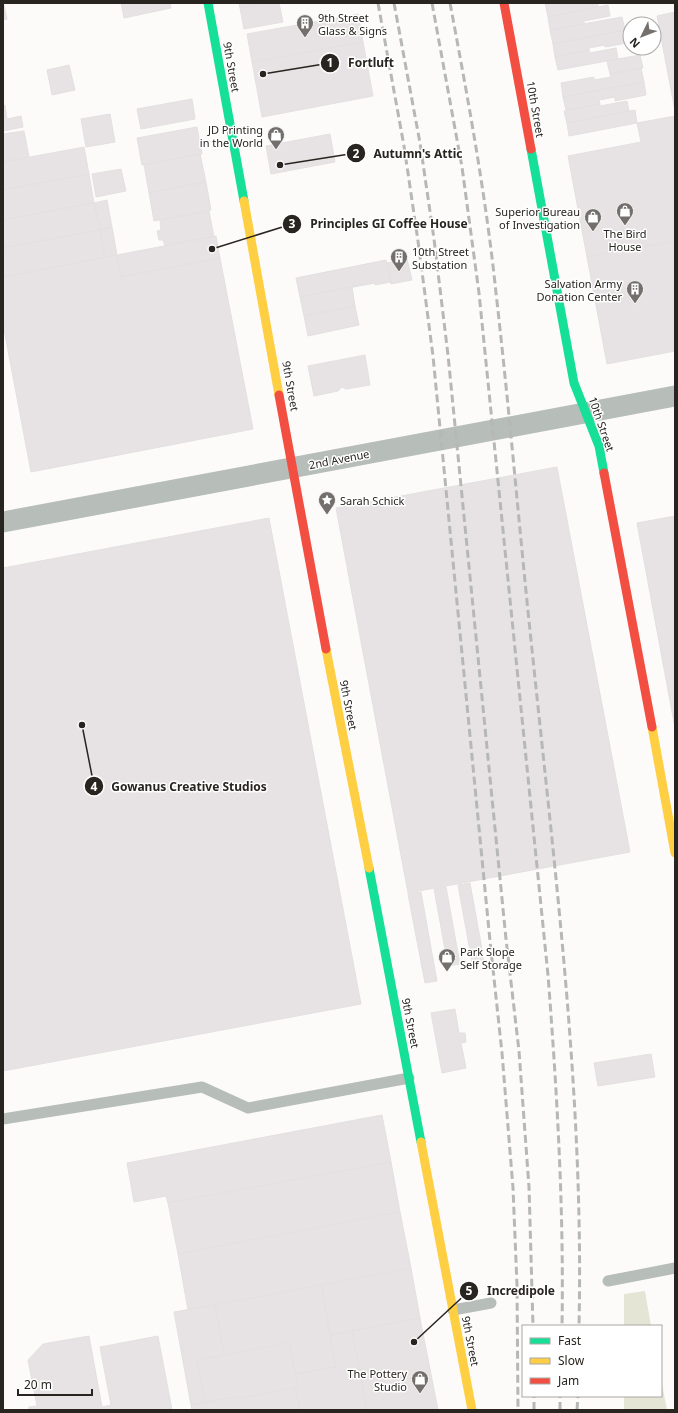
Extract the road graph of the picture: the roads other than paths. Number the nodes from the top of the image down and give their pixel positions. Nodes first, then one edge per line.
1 (208, 3) edge
2 (504, 3) edge
3 (675, 396) edge
4 (586, 413) junction
5 (294, 467) junction
6 (3, 522) edge
7 (675, 853) edge
8 (409, 1078) junction
9 (3, 1119) edge
10 (675, 1268) edge
11 (608, 1281) dead end
12 (491, 1303) dead end
13 (453, 1310) junction
14 (472, 1410) edge

1 - 5 main road, 9th Street
2 - 4 main road, 10th Street
3 - 4 street, 2nd Avenue
4 - 5 street, 2nd Avenue
4 - 7 main road, 10th Street
5 - 6 street, 2nd Avenue
5 - 8 main road, 9th Street
8 - 9 lane
8 - 13 main road, 9th Street
10 - 11 lane
12 - 13 lane
13 - 14 main road, 9th Street

